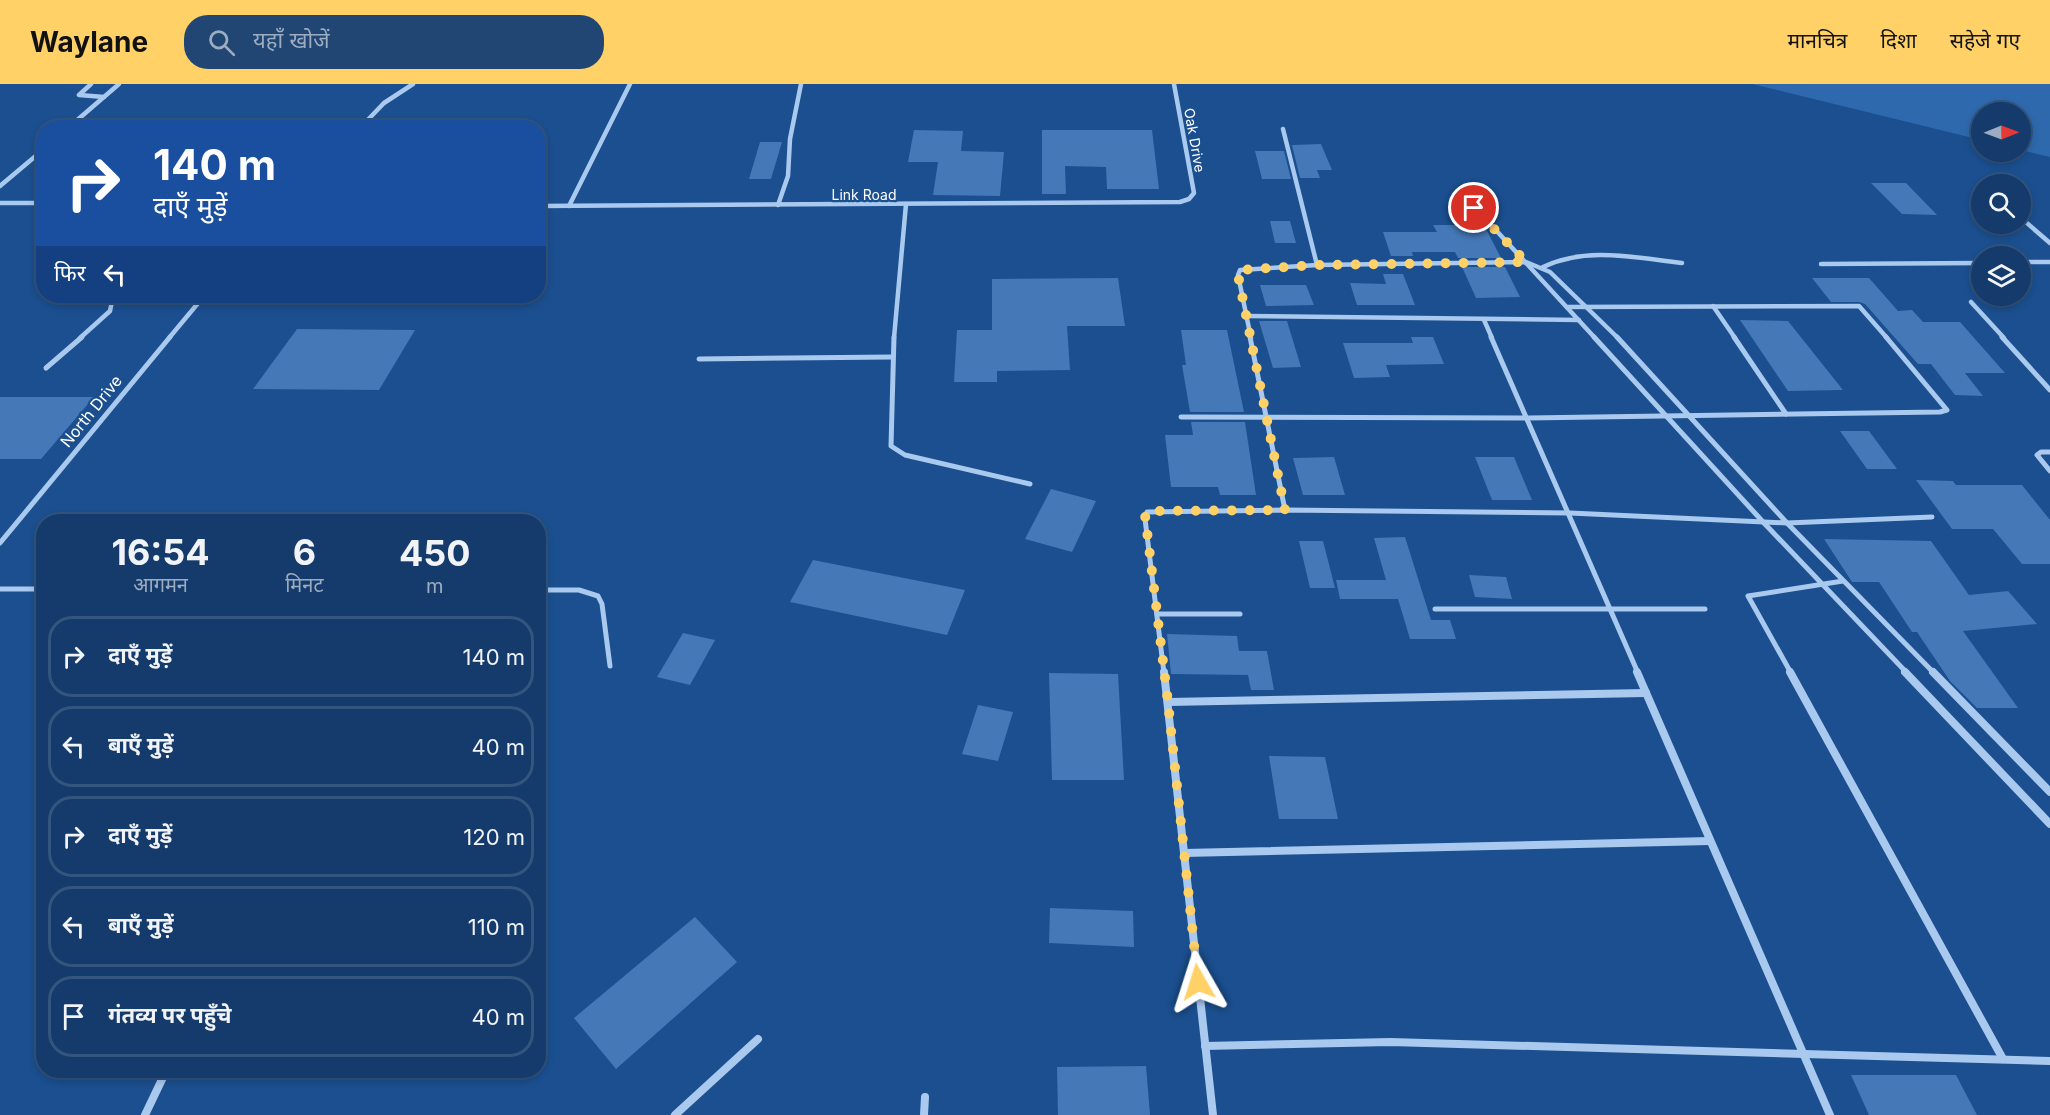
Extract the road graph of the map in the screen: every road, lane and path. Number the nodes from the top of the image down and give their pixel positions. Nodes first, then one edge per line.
1 (91, 84) edge
2 (119, 84) edge
3 (413, 84) edge
4 (630, 84) edge
5 (801, 84) edge
6 (1174, 84) edge
7 (104, 97) junction
8 (77, 120) edge
9 (366, 120) edge
10 (1283, 129) dead end
11 (36, 155) edge
12 (0, 186) edge
13 (1459, 190) dead end
14 (1189, 199) joint
15 (0, 203) edge
16 (36, 203) edge
17 (906, 204) junction
18 (778, 205) junction
19 (546, 206) edge
20 (569, 206) junction
21 (2031, 227) edge
22 (2050, 243) edge
23 (1526, 262) junction
24 (2031, 262) edge
25 (2050, 262) edge
26 (1682, 263) dead end
27 (1971, 263) edge
28 (1821, 264) dead end
29 (1317, 265) junction
30 (1542, 267) junction
31 (112, 303) edge
32 (198, 303) edge
33 (1713, 306) junction
34 (1975, 306) edge
35 (1588, 307) junction
36 (1567, 308) junction
37 (1246, 316) junction
38 (1484, 320) junction
39 (1579, 320) junction
40 (892, 357) junction
41 (699, 359) dead end
42 (46, 368) dead end
43 (2050, 390) edge
44 (1786, 414) junction
45 (1668, 416) junction
46 (1690, 416) junction
47 (1181, 417) dead end
48 (1266, 417) junction
49 (1528, 418) junction
50 (2050, 452) edge
51 (2050, 471) edge
52 (1030, 484) dead end
53 (1285, 510) junction
54 (1570, 513) junction
55 (1932, 517) dead end
56 (1764, 523) junction
57 (1786, 523) junction
58 (0, 543) edge
59 (1843, 581) junction
60 (1823, 584) junction
61 (0, 589) edge
62 (36, 589) edge
63 (546, 590) edge
64 (1435, 609) dead end
65 (1705, 609) dead end
66 (1609, 610) junction
67 (1157, 614) junction
68 (1240, 614) dead end
69 (610, 666) dead end
70 (1647, 693) junction
71 (1168, 702) junction
72 (2050, 792) edge
73 (2050, 824) edge
74 (1710, 841) junction
75 (1184, 853) junction
76 (759, 1039) dead end
77 (1205, 1046) junction
78 (1804, 1053) junction
79 (2003, 1059) junction
80 (2050, 1061) edge
81 (163, 1078) edge
82 (925, 1097) dead end
83 (145, 1115) edge
84 (675, 1115) edge
85 (924, 1115) edge
86 (1213, 1115) edge
87 (1830, 1115) edge

1 - 7 street
2 - 7 street
3 - 9 street
4 - 20 street
5 - 18 street
6 - 14 street, Oak Drive
7 - 8 street
10 - 29 street
11 - 12 street
13 - 23 street
14 - 17 street, Link Road
15 - 16 street
17 - 18 street, Link Road
17 - 40 street
18 - 20 street, Link Road
19 - 20 street, Link Road
21 - 22 street
23 - 29 street
23 - 30 street
23 - 36 street
24 - 25 street
26 - 30 street
27 - 28 street
29 - 37 street
30 - 35 street
31 - 42 street
32 - 58 street, North Drive
33 - 35 street
33 - 44 street
33 - 44 street
34 - 43 street
35 - 36 street
35 - 46 street
36 - 39 street
37 - 38 street
37 - 48 street
38 - 39 street
38 - 49 street
39 - 45 street
40 - 41 street
40 - 52 street
44 - 46 street
45 - 46 street
45 - 49 street
45 - 56 street
46 - 57 street
47 - 48 street
48 - 49 street
48 - 53 street
49 - 54 street
50 - 51 street
53 - 54 street
53 - 67 street
54 - 56 street
54 - 66 street
55 - 57 street
56 - 57 street
56 - 60 street
57 - 59 street
59 - 60 street
59 - 72 street
60 - 73 street
60 - 79 street
61 - 62 street
63 - 69 street
64 - 66 street
65 - 66 street
66 - 70 street
67 - 68 street
67 - 71 street
70 - 71 street
70 - 74 street
71 - 75 street
74 - 75 street
74 - 78 street
75 - 77 street
76 - 84 street
77 - 78 street
77 - 86 street
78 - 79 street
78 - 87 street
79 - 80 street
81 - 83 street
82 - 85 street

